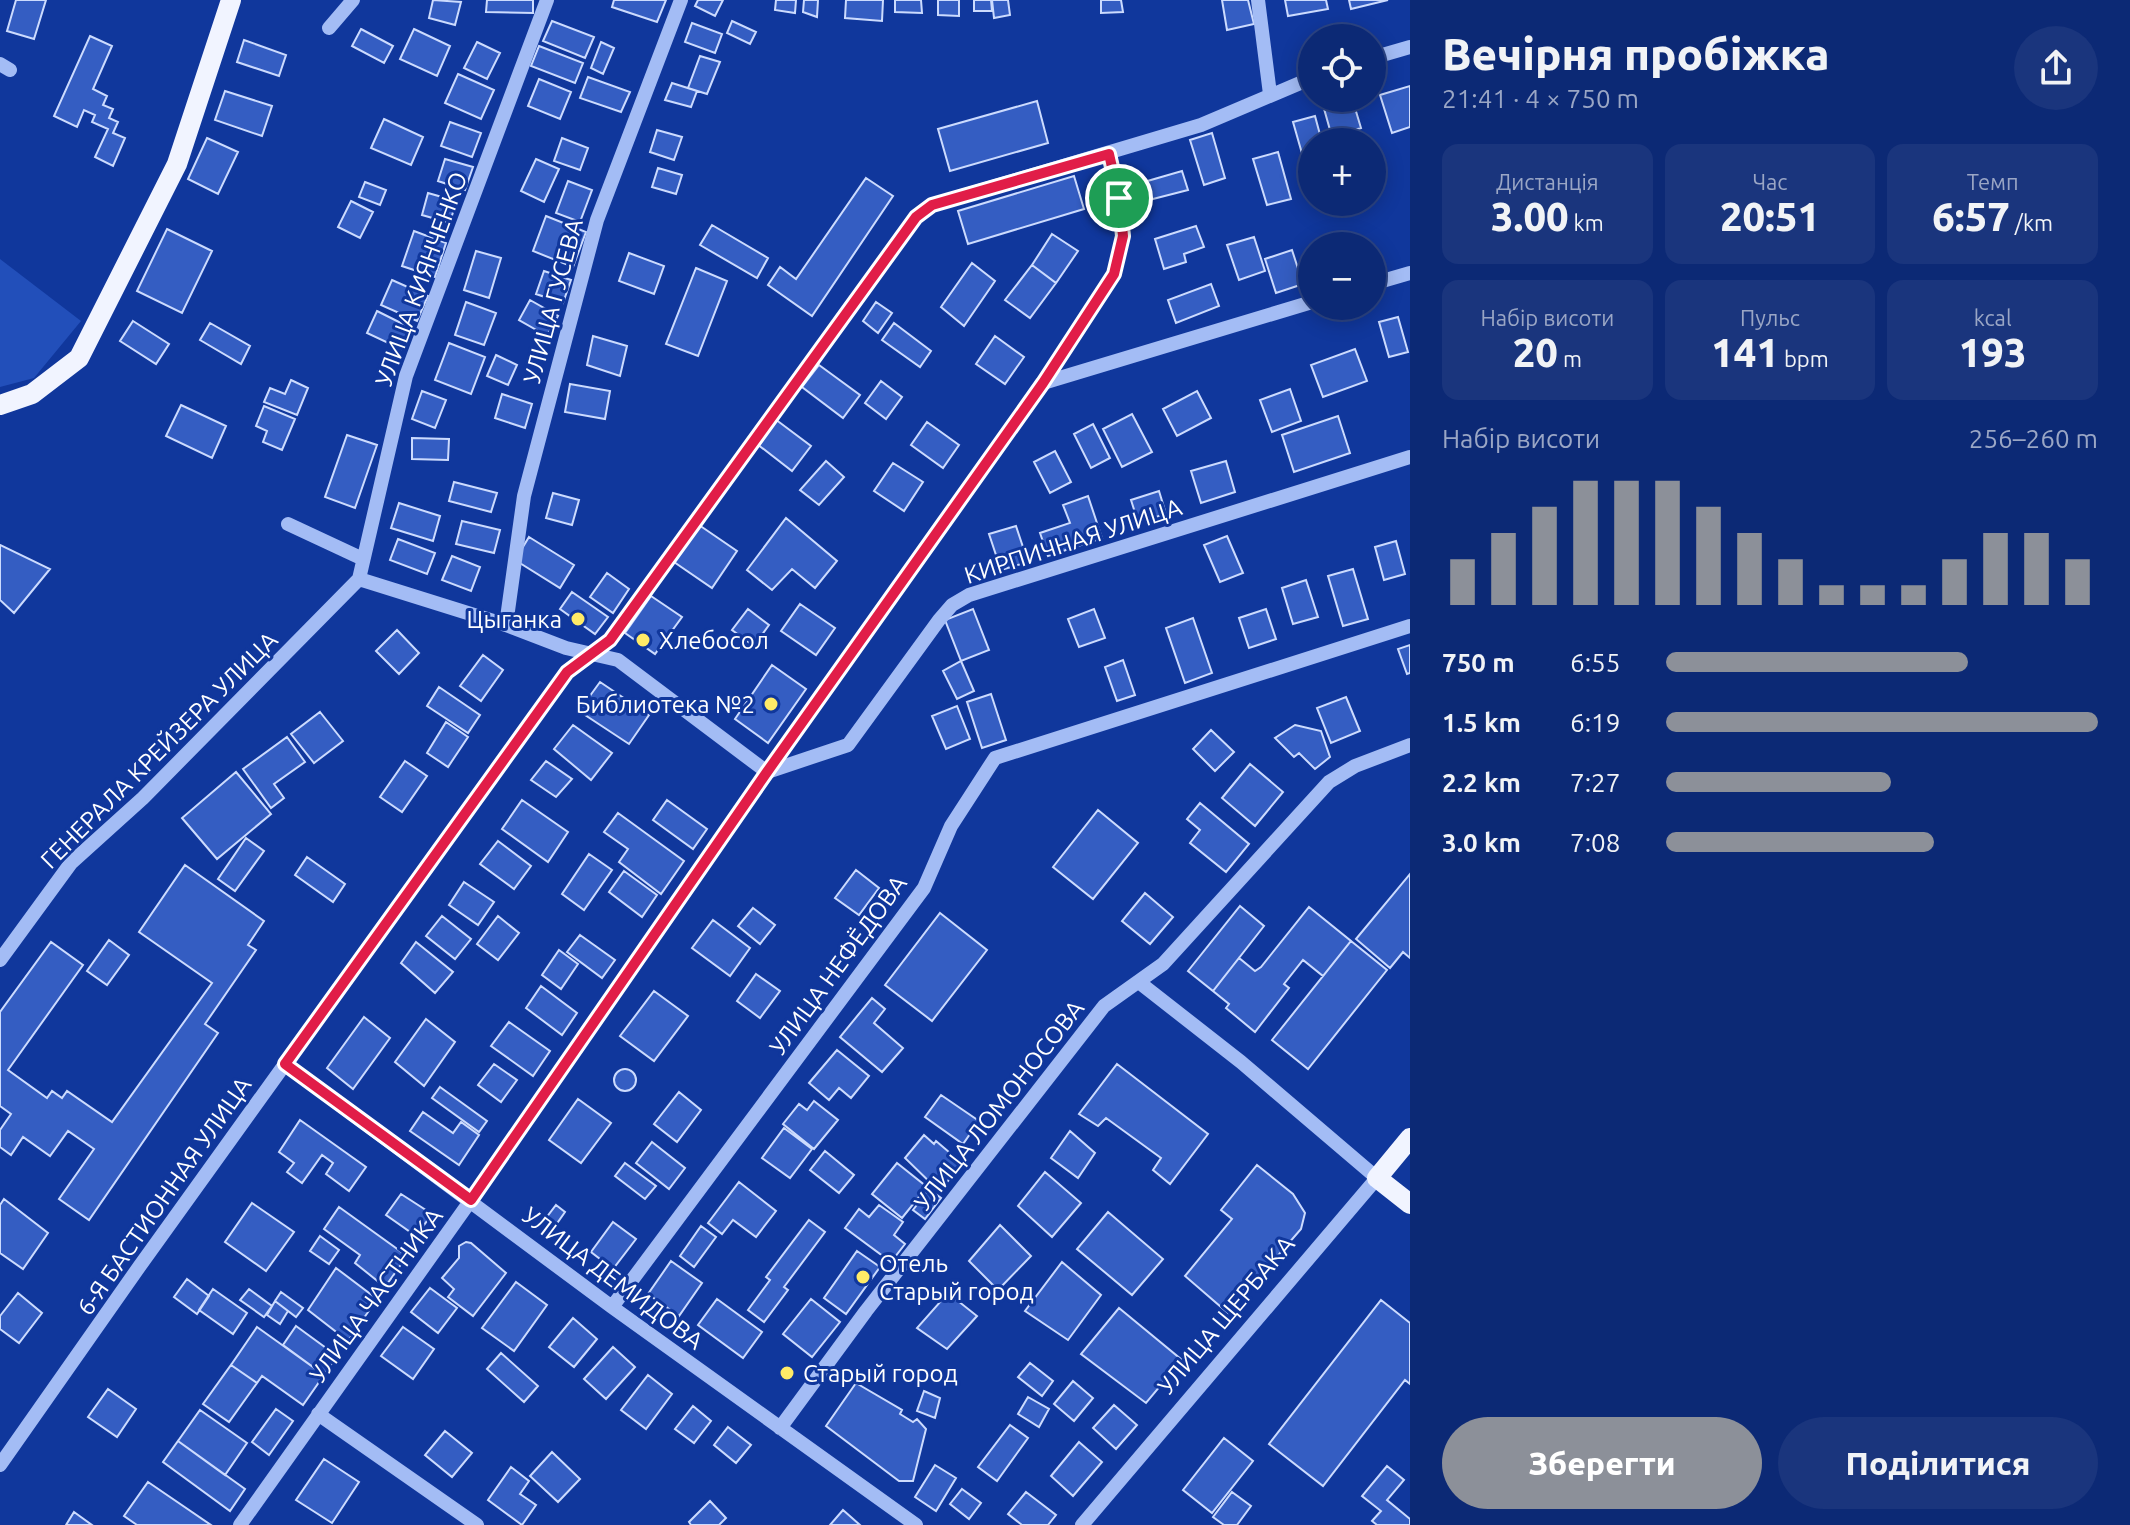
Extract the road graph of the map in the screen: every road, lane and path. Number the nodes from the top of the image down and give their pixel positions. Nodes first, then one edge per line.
1 (231, 0) edge
2 (353, 0) edge
3 (547, 0) edge
4 (681, 0) edge
5 (1258, 0) edge
6 (329, 28) dead end
7 (1410, 47) edge
8 (1386, 54) edge
9 (1298, 83) edge
10 (1270, 94) junction
11 (1109, 154) junction
12 (1410, 273) edge
13 (1386, 280) edge
14 (1298, 306) edge
15 (1043, 383) junction
16 (0, 405) edge
17 (1410, 457) edge
18 (288, 524) dead end
19 (363, 559) junction
20 (359, 579) junction
21 (506, 625) junction
22 (1410, 626) edge
23 (591, 656) junction
24 (1410, 745) edge
25 (767, 772) junction
26 (0, 960) edge
27 (1140, 983) junction
28 (285, 1064) junction
29 (1410, 1138) edge
30 (1377, 1178) junction
31 (471, 1200) junction
32 (1410, 1204) edge
33 (612, 1307) junction
34 (318, 1414) junction
35 (780, 1428) junction
36 (0, 1465) edge
37 (240, 1525) edge
38 (477, 1525) edge
39 (916, 1525) edge
40 (1082, 1525) edge

1 - 16 main road
2 - 6 street
3 - 19 street, УЛИЦА КИЯНЧЕНКО
4 - 21 street, УЛИЦА ГУСЕВА
5 - 10 street
7 - 8 street
9 - 10 street, 6-Я БАСТИОННАЯ УЛИЦА
10 - 11 street, 6-Я БАСТИОННАЯ УЛИЦА
11 - 15 street, УЛИЦА ЧАСТНИКА
11 - 23 street, 6-Я БАСТИОННАЯ УЛИЦА
12 - 13 street
14 - 15 street
15 - 25 street, УЛИЦА ЧАСТНИКА
17 - 25 street, КИРПИЧНАЯ УЛИЦА
18 - 19 street
19 - 20 street, УЛИЦА КИЯНЧЕНКО
20 - 21 street
20 - 26 street, ГЕНЕРАЛА КРЕЙЗЕРА УЛИЦА
21 - 23 street
22 - 33 street, УЛИЦА НЕФЁДОВА
23 - 25 street
23 - 28 street, 6-Я БАСТИОННАЯ УЛИЦА
24 - 27 street, УЛИЦА ЛОМОНОСОВА
25 - 31 street, УЛИЦА ЧАСТНИКА
27 - 30 street
27 - 35 street, УЛИЦА ЛОМОНОСОВА
28 - 31 street, УЛИЦА ДЕМИДОВА
28 - 36 street, 6-Я БАСТИОННАЯ УЛИЦА
29 - 30 main road, УЛИЦА ЩЕРБАКА
30 - 32 main road
30 - 40 street, УЛИЦА ЩЕРБАКА
31 - 33 street, УЛИЦА ДЕМИДОВА
31 - 34 street, УЛИЦА ЧАСТНИКА
33 - 35 street, УЛИЦА ДЕМИДОВА
34 - 37 street, УЛИЦА ЧАСТНИКА
34 - 38 street
35 - 39 street, УЛИЦА ДЕМИДОВА

